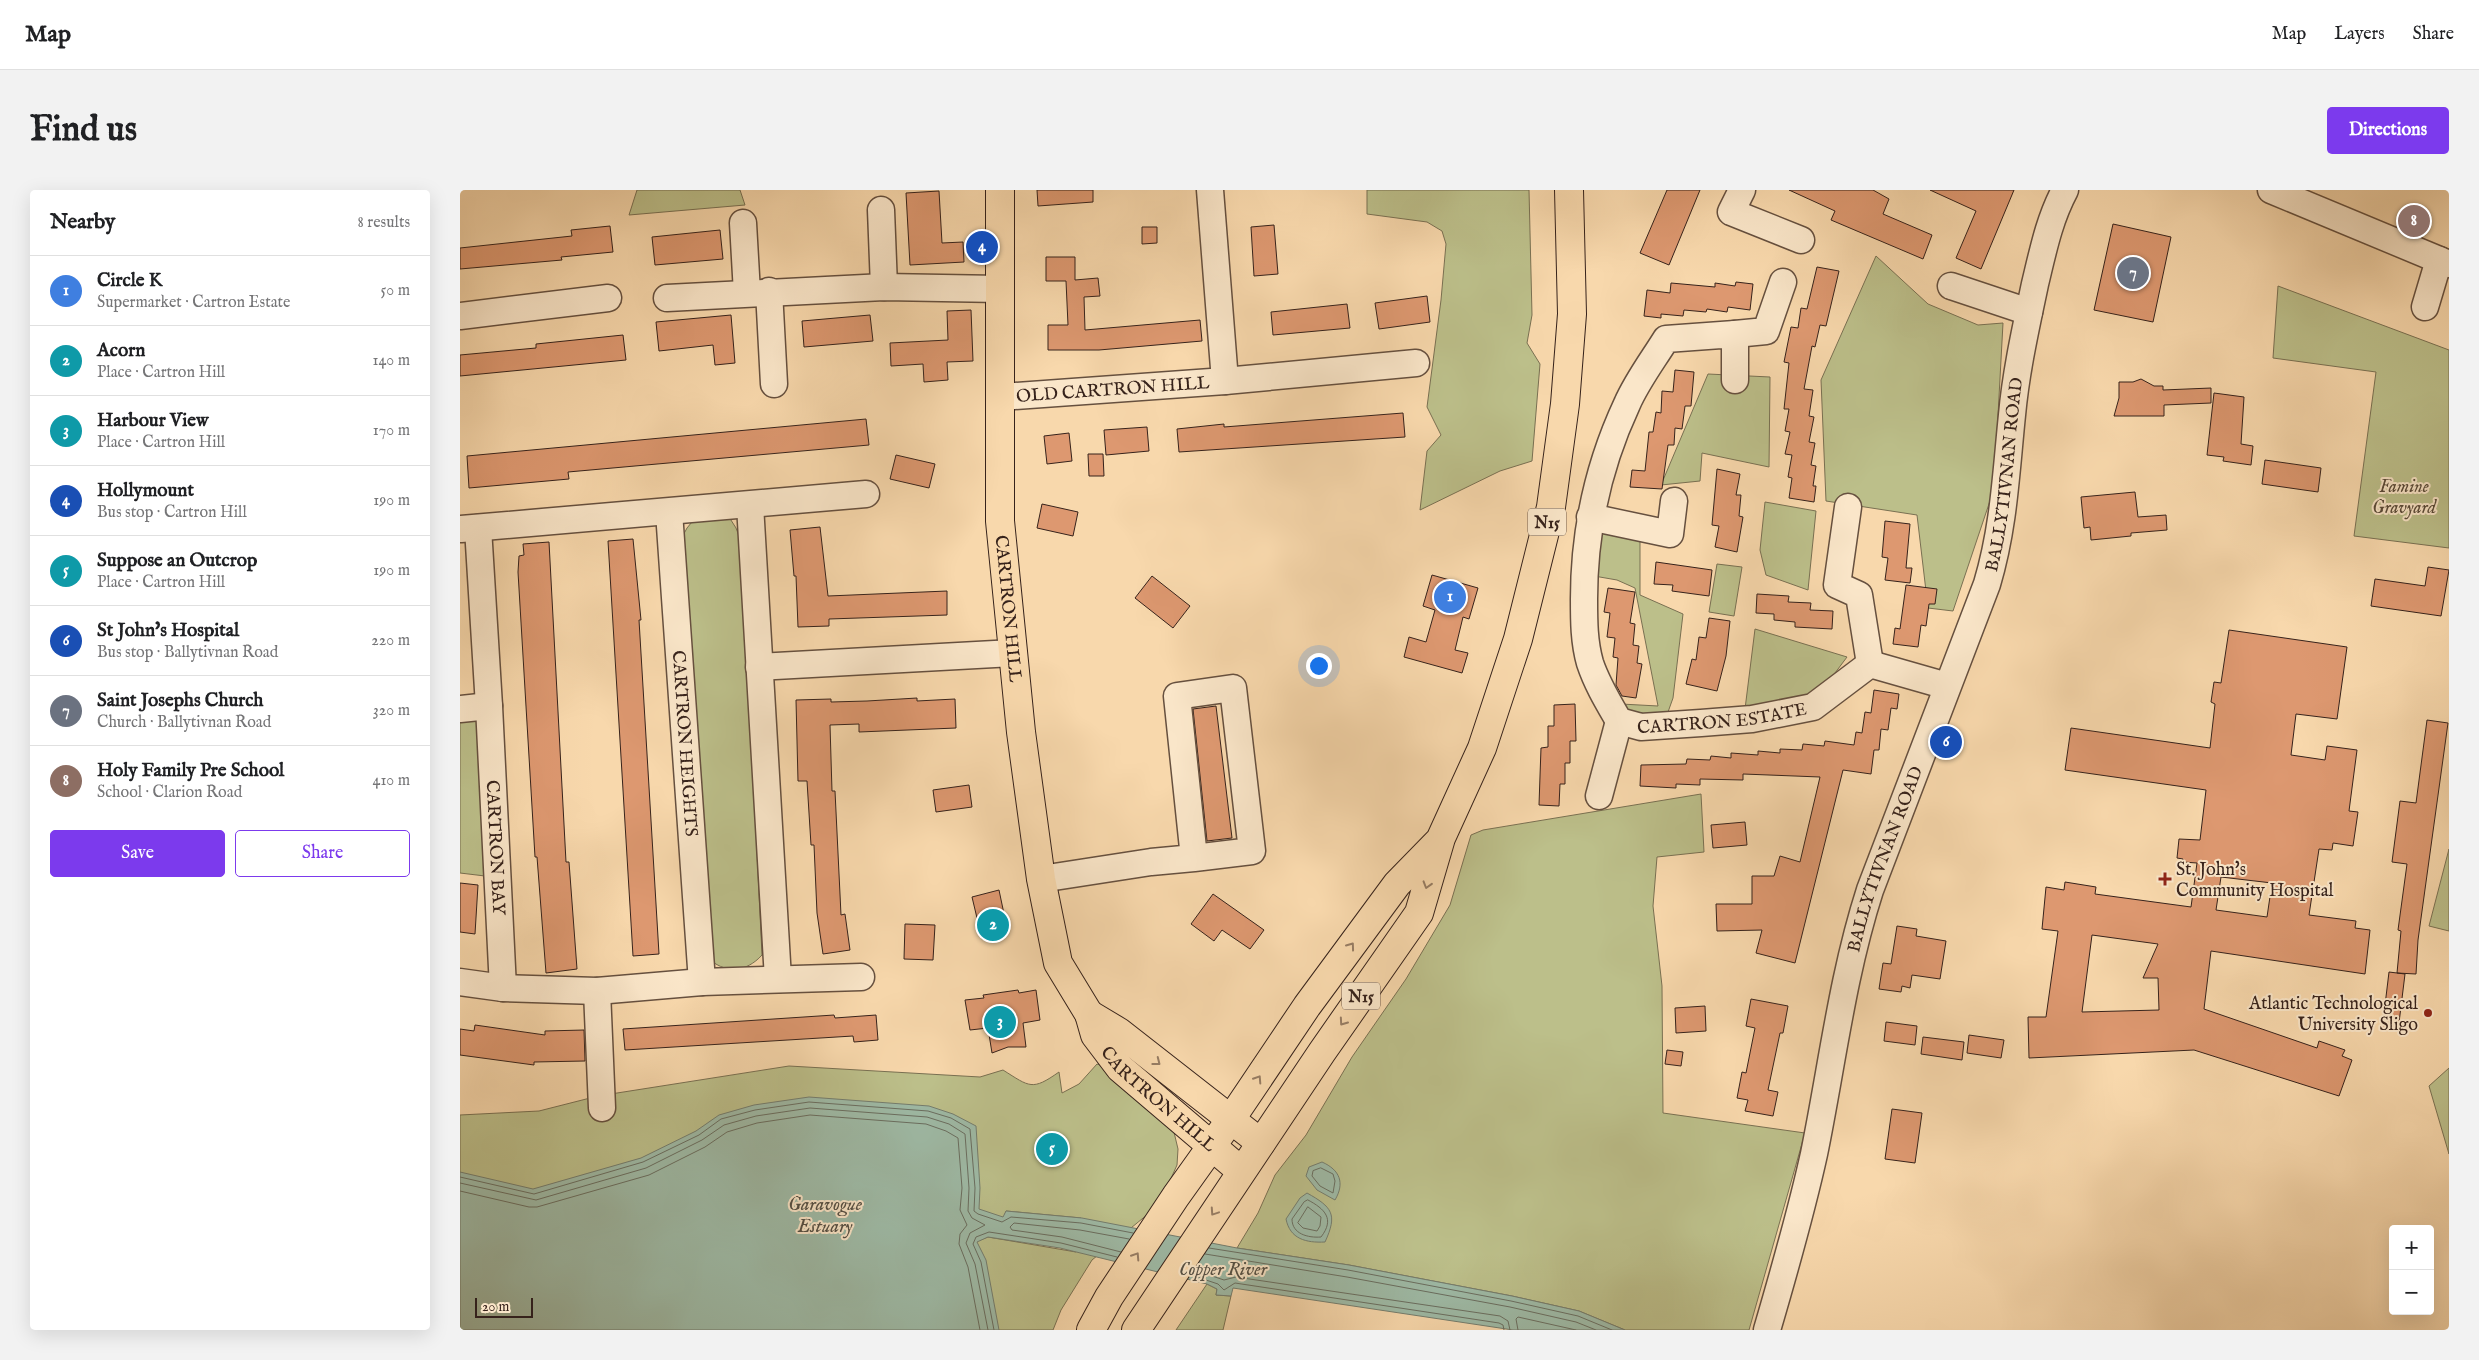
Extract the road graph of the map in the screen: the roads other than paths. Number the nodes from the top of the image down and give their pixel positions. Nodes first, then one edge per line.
1 (1000, 190) edge
2 (1210, 190) edge
3 (1569, 190) edge
4 (1742, 190) edge
5 (2065, 190) edge
6 (2272, 190) edge
7 (2309, 198) edge
8 (881, 210) dead end
9 (743, 223) dead end
10 (1801, 240) dead end
11 (2444, 262) edge
12 (1784, 282) dead end
13 (1951, 286) dead end
14 (884, 287) junction
15 (1000, 289) junction
16 (758, 292) junction
17 (608, 298) dead end
18 (668, 298) dead end
19 (2424, 307) dead end
20 (2029, 312) junction
21 (460, 316) edge
22 (1735, 334) junction
23 (1416, 363) dead end
24 (1735, 380) dead end
25 (1225, 381) junction
26 (774, 384) dead end
27 (1001, 397) junction
28 (866, 494) dead end
29 (1674, 501) dead end
30 (750, 505) junction
31 (1848, 507) dead end
32 (669, 512) junction
33 (1590, 517) junction
34 (469, 529) edge
35 (1013, 653) junction
36 (1870, 664) junction
37 (760, 667) junction
38 (1947, 686) junction
39 (489, 706) junction
40 (460, 708) edge
41 (1619, 721) junction
42 (1599, 796) dead end
43 (1441, 838) junction
44 (1194, 858) junction
45 (1041, 879) junction
46 (860, 977) dead end
47 (778, 979) junction
48 (460, 982) edge
49 (702, 982) junction
50 (503, 988) junction
51 (598, 991) junction
52 (1089, 1014) junction
53 (602, 1108) dead end
54 (1232, 1119) junction
55 (1261, 1143) junction
56 (1212, 1146) junction
57 (1241, 1171) junction
58 (1166, 1284) junction
59 (1091, 1330) edge
60 (1136, 1330) edge
61 (1152, 1330) edge
62 (1767, 1330) edge

1 - 15 main road, CARTRON HILL
2 - 25 street, OLD CARTRON HILL
3 - 43 main road, N15
4 - 10 street
5 - 20 street, BALLYTIVNAN ROAD
6 - 7 street
7 - 11 street
8 - 14 street
9 - 16 street
11 - 19 street
12 - 22 street, CARTRON ESTATE
13 - 20 street
14 - 15 street
14 - 16 street
15 - 27 main road, CARTRON HILL
16 - 18 street
16 - 26 street
17 - 21 street
20 - 38 street, BALLYTIVNAN ROAD
22 - 24 street
22 - 33 street, CARTRON ESTATE
23 - 25 street, OLD CARTRON HILL
25 - 27 street, OLD CARTRON HILL
27 - 35 main road, CARTRON HILL
28 - 30 street
29 - 33 street
30 - 32 street
30 - 37 street
31 - 36 street
32 - 34 street, CARTRON BAY
32 - 49 street, CARTRON HEIGHTS
33 - 41 street, CARTRON ESTATE
34 - 39 street, CARTRON BAY
35 - 37 street
35 - 45 main road, CARTRON HILL
36 - 38 street
36 - 41 street, CARTRON ESTATE
37 - 47 street
38 - 62 street, BALLYTIVNAN ROAD
39 - 40 street
39 - 50 street, CARTRON BAY
41 - 42 street, CARTRON ESTATE
54 -> 43 main road, N15
43 -> 55 main road, N15
44 - 44 street
44 - 45 street
45 - 52 main road, CARTRON HILL
46 - 47 street
47 - 49 street
48 - 50 street
49 - 51 street
50 - 51 street
51 - 53 street
52 -> 54 main road, CARTRON HILL
52 - 56 main road, CARTRON HILL
54 - 55 main road, CARTRON HILL
54 - 56 main road, N15
55 - 57 main road, N15
56 - 57 main road, CARTRON HILL
59 -> 56 main road, N15
57 -> 58 main road, N15
58 - 60 main road, N15
58 - 61 main road

